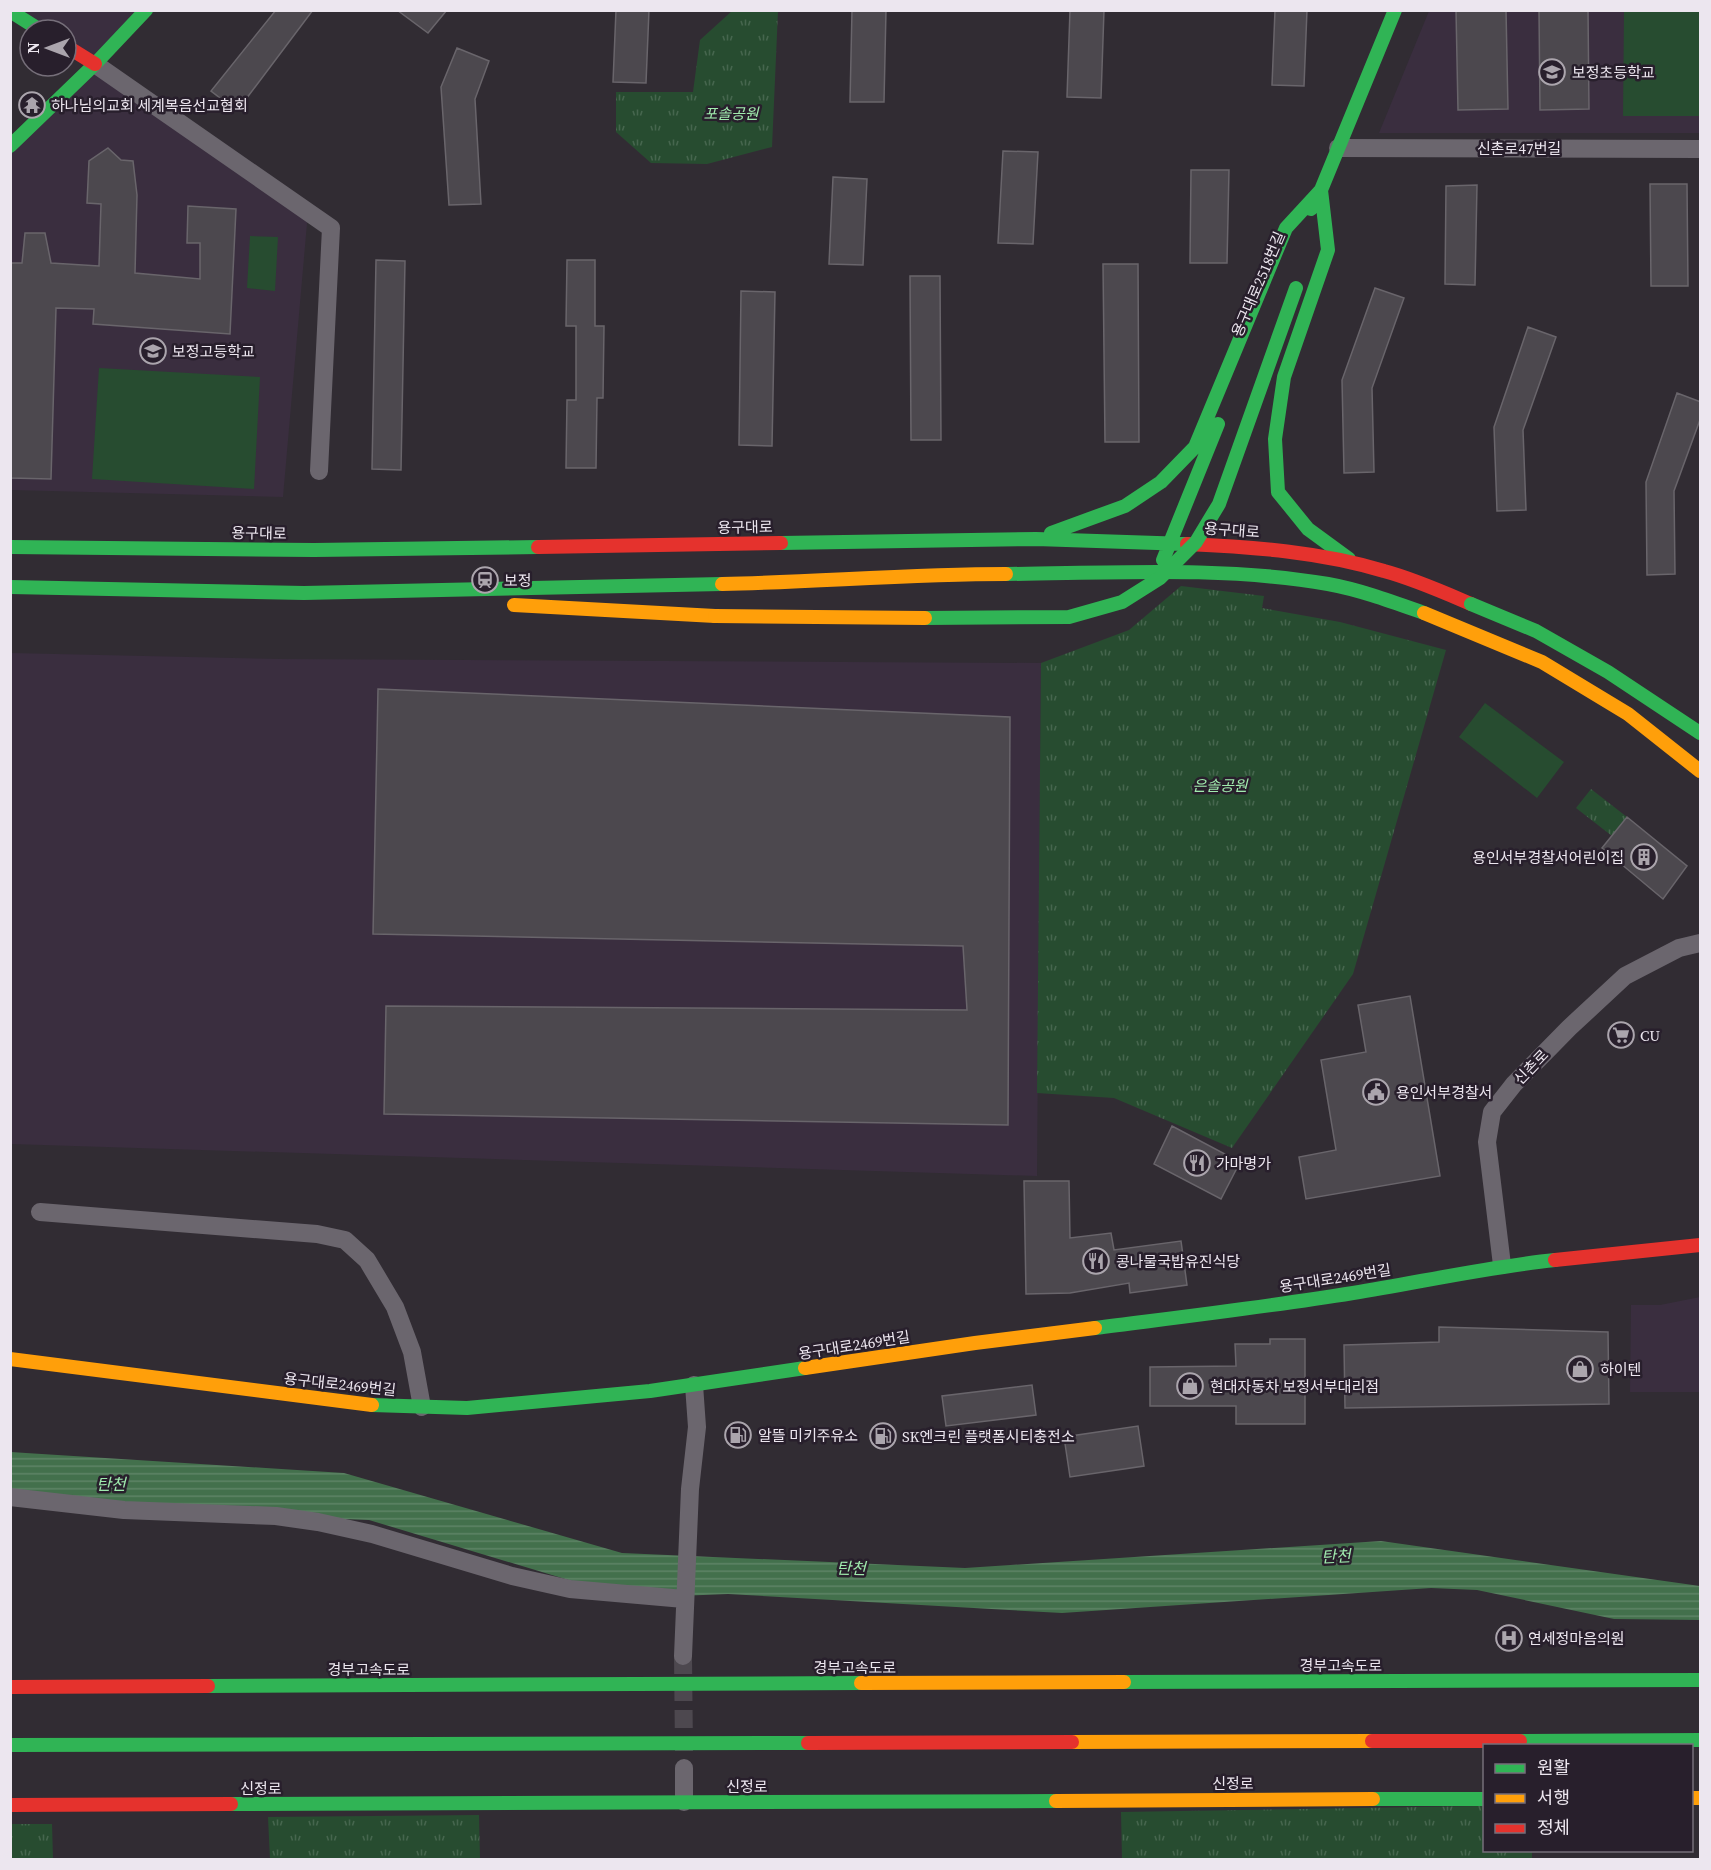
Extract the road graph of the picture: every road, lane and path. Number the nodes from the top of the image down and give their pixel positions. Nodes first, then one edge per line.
1 (146, 10) edge
2 (1395, 10) edge
3 (78, 53) edge
4 (95, 64) junction
5 (10, 146) edge
6 (1338, 148) junction
7 (1701, 148) edge
8 (1321, 189) junction
9 (1311, 248) dead end
10 (1298, 283) dead end
11 (319, 471) dead end
12 (1036, 539) junction
13 (1085, 540) junction
14 (1170, 543) junction
15 (10, 547) edge
16 (1046, 553) dead end
17 (980, 559) dead end
18 (1356, 564) junction
19 (1385, 571) junction
20 (955, 574) junction
21 (1157, 574) junction
22 (1271, 576) junction
23 (10, 587) edge
24 (354, 592) junction
25 (1701, 733) edge
26 (1701, 771) edge
27 (1701, 943) edge
28 (40, 1212) dead end
29 (1701, 1245) edge
30 (1502, 1265) junction
31 (10, 1359) edge
32 (694, 1385) junction
33 (422, 1407) junction
34 (10, 1497) edge
35 (684, 1593) junction
36 (683, 1656) tunnel mouth
37 (1701, 1680) edge
38 (10, 1687) edge
39 (1701, 1740) edge
40 (10, 1745) edge
41 (684, 1768) tunnel mouth
42 (1483, 1799) edge
43 (684, 1802) junction
44 (10, 1805) edge

1 - 4 main road
2 - 6 main road, 용구대로2518번길
3 - 4 main road
4 - 5 main road
4 - 11 street
6 - 7 street, 신촌로47번길
6 - 8 main road, 용구대로2518번길
8 - 9 main road
8 - 12 main road
8 - 14 main road, 용구대로2518번길
8 - 18 main road
10 - 24 main road, bridge
12 - 13 main road, 용구대로
12 - 15 main road, 용구대로
13 - 14 main road, 용구대로
13 - 16 main road
14 - 18 main road, 용구대로
14 - 21 main road, 용구대로2518번길
17 - 20 main road
18 - 19 main road, 용구대로
19 - 22 main road
19 - 25 main road, 용구대로, bridge
20 - 21 main road
20 - 24 main road
21 - 22 main road
22 - 26 main road
23 - 24 main road
27 - 30 street, 신촌로
28 - 33 street
29 - 30 main road, 용구대로2469번길
30 - 32 main road, 용구대로2469번길
31 - 33 main road, 용구대로2469번길
32 - 33 main road, 용구대로2469번길
32 - 35 street
34 - 35 street
35 - 36 street
37 - 38 main road, 경부고속도로
39 - 40 main road
41 - 43 street
42 - 43 main road, 신정로
43 - 44 main road, 신정로

